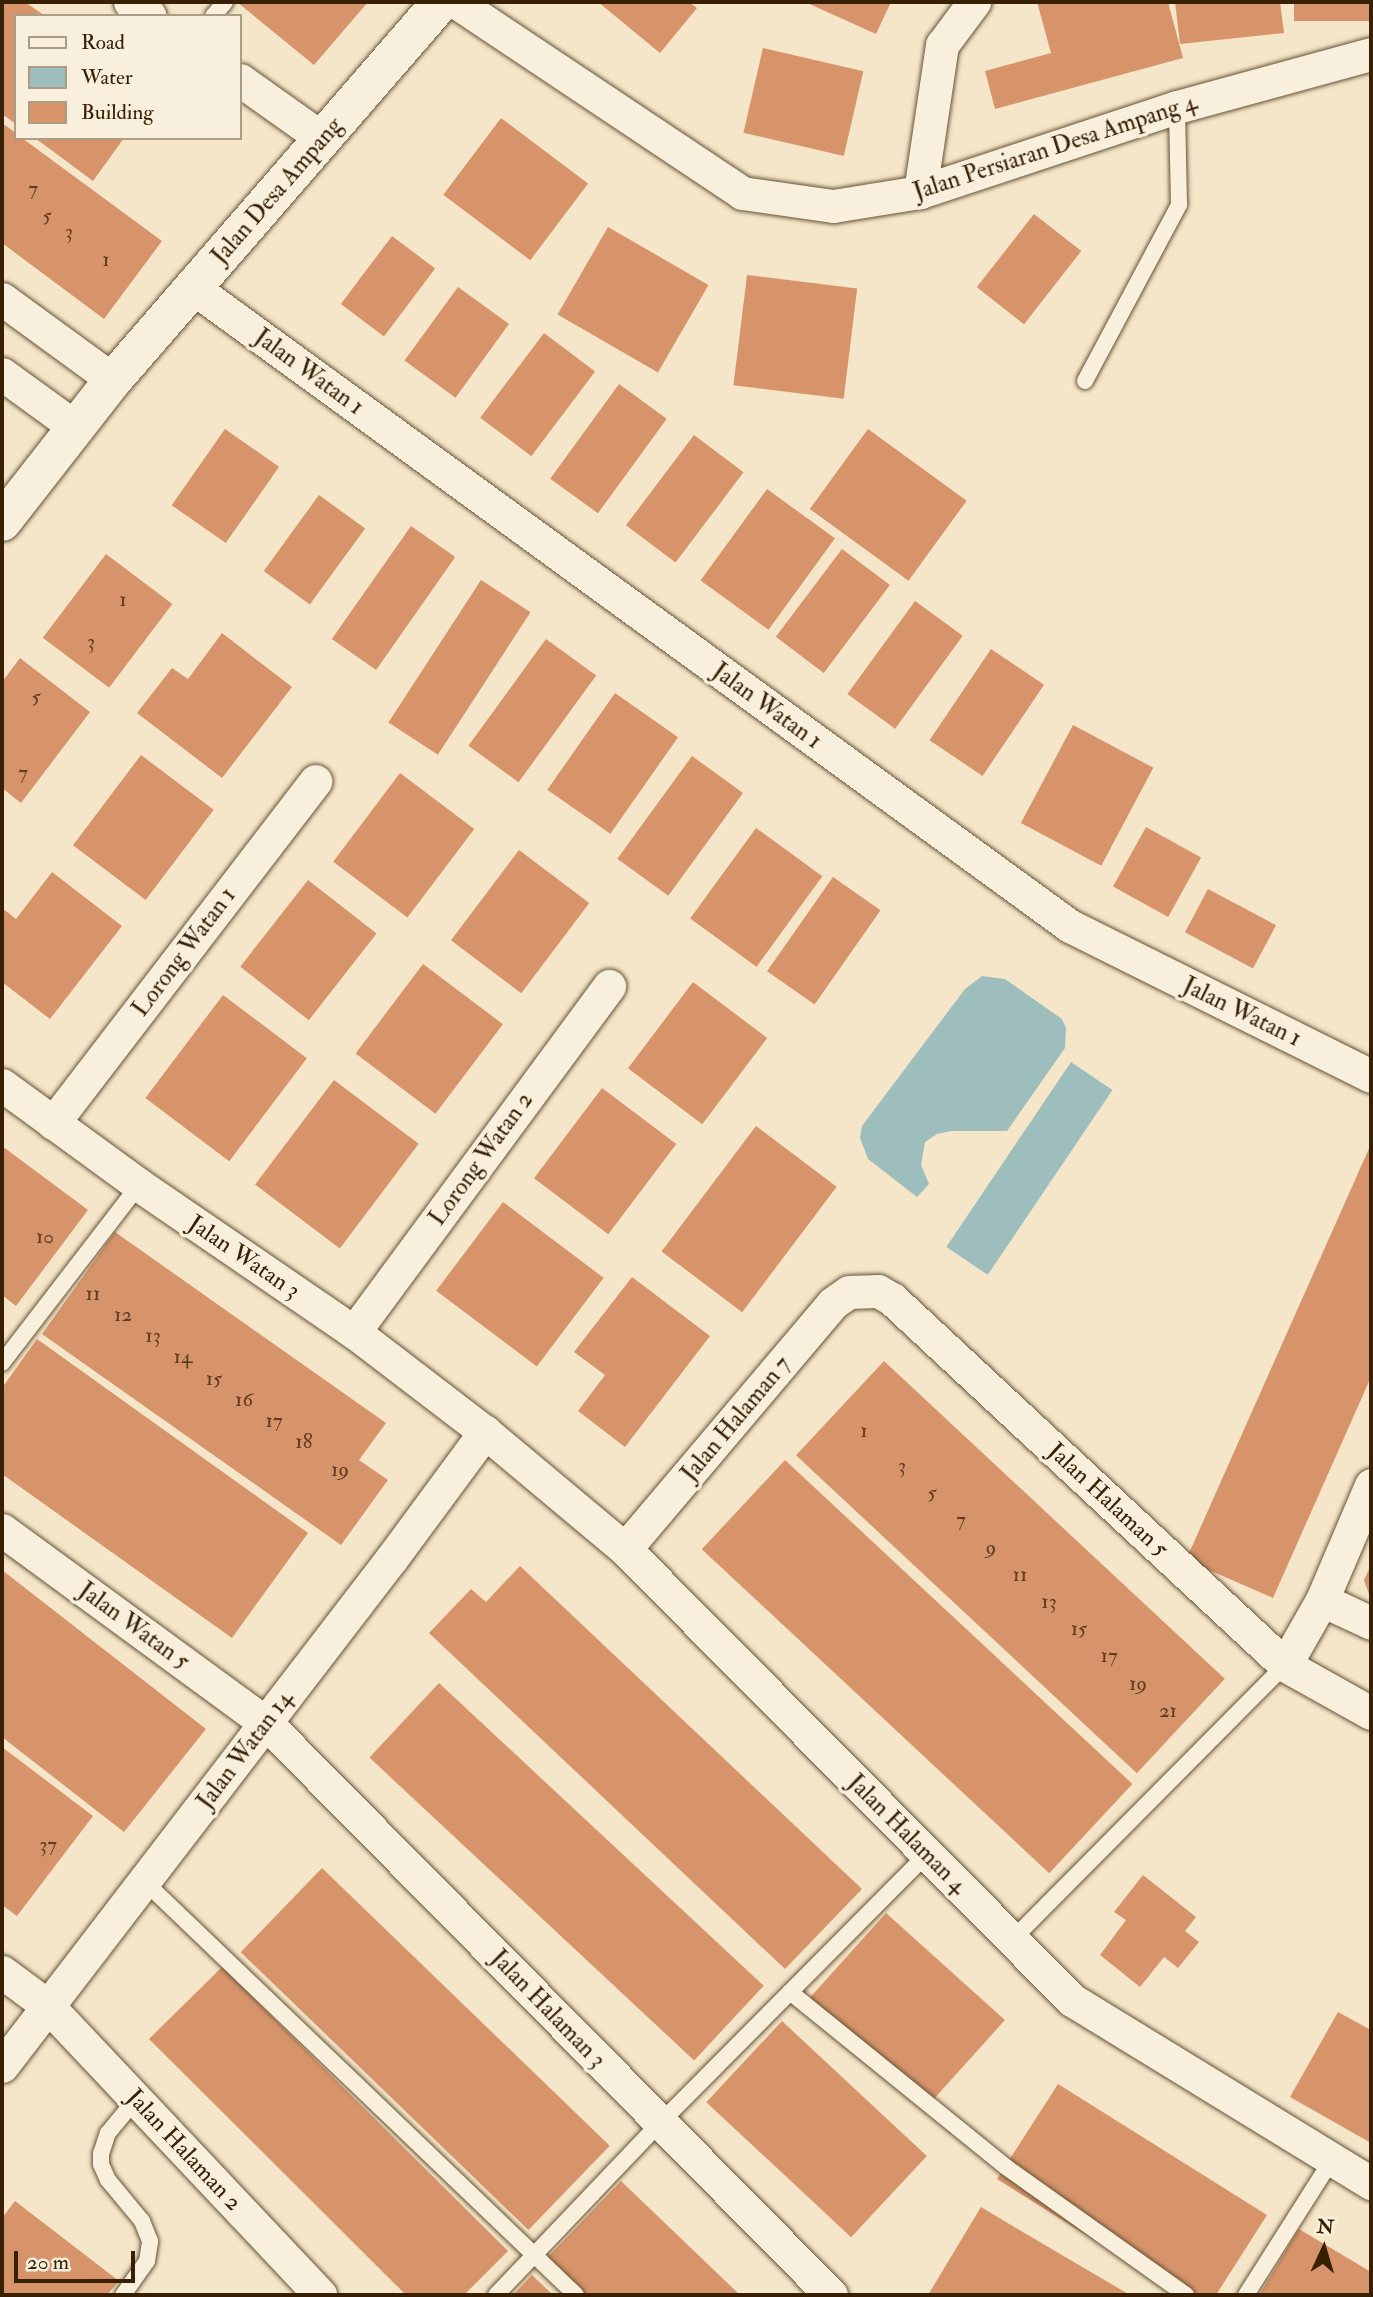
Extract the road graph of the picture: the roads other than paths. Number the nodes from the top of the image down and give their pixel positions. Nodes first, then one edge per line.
1 (130, 2) edge
2 (441, 2) edge
3 (456, 2) edge
4 (974, 2) edge
5 (146, 14) edge
6 (1371, 54) edge
7 (242, 81) edge
8 (1177, 107) junction
9 (323, 139) junction
10 (920, 192) junction
11 (192, 287) junction
12 (2, 299) edge
13 (2, 374) edge
14 (113, 380) junction
15 (1085, 380) dead end
16 (75, 427) junction
17 (2, 522) edge
18 (315, 781) dead end
19 (609, 986) dead end
20 (1371, 1076) edge
21 (2, 1085) edge
22 (53, 1123) junction
23 (139, 1185) junction
24 (849, 1292) joint
25 (354, 1332) junction
26 (2, 1363) edge
27 (485, 1432) junction
28 (1371, 1485) edge
29 (2, 1530) edge
30 (625, 1549) junction
31 (1322, 1600) junction
32 (1371, 1623) edge
33 (1285, 1665) junction
34 (1371, 1713) edge
35 (266, 1723) junction
36 (927, 1854) junction
37 (144, 1881) junction
38 (1012, 1940) junction
39 (2, 1972) edge
40 (790, 1992) junction
41 (48, 2006) junction
42 (2, 2066) edge
43 (136, 2099) junction
44 (660, 2123) junction
45 (1334, 2158) junction
46 (1371, 2183) edge
47 (534, 2255) junction
48 (123, 2295) edge
49 (320, 2295) edge
50 (496, 2295) edge
51 (576, 2295) edge
52 (831, 2295) edge
53 (1186, 2295) edge
54 (1246, 2295) edge

1 - 5 street
2 - 9 street, Jalan Desa Ampang
3 - 10 street, Jalan Persiaran Desa Ampang 4
4 - 10 street
6 - 8 street, Jalan Persiaran Desa Ampang 4
7 - 9 street
8 - 10 street, Jalan Persiaran Desa Ampang 4
8 - 15 lane
9 - 11 street, Jalan Desa Ampang
11 - 14 street, Jalan Desa Ampang
11 - 20 street, Jalan Watan 1
12 - 14 street
13 - 16 street
14 - 16 street, Jalan Desa Ampang
16 - 17 street, Jalan Desa Ampang
18 - 22 street, Lorong Watan 1
19 - 25 street, Lorong Watan 2
21 - 22 street, Jalan Watan 3
22 - 23 street, Jalan Watan 3
23 - 25 street, Jalan Watan 3
23 - 26 lane
24 - 30 street, Jalan Halaman 7
24 - 33 street, Jalan Halaman 5
25 - 27 street, Jalan Watan 3
27 - 30 street, Jalan Halaman 4
27 - 35 street, Jalan Watan 14
28 - 31 street
29 - 35 street, Jalan Watan 5
30 - 36 street, Jalan Halaman 4
31 - 32 street
31 - 33 street
33 - 34 street, Jalan Halaman 5
33 - 38 lane
35 - 37 street, Jalan Watan 14
35 - 44 street, Jalan Halaman 3
36 - 38 street, Jalan Halaman 4
36 - 40 lane
37 - 41 street, Jalan Watan 14
37 - 47 lane
38 - 45 street, Jalan Halaman 4
39 - 41 street, Jalan Halaman 2
40 - 44 lane
40 - 53 lane
41 - 42 street, Jalan Watan 14
41 - 43 street, Jalan Halaman 2
43 - 48 lane
43 - 49 street, Jalan Halaman 2
44 - 47 lane
44 - 52 street, Jalan Halaman 3
45 - 46 street, Jalan Halaman 4
45 - 54 lane
47 - 50 lane
47 - 51 lane

